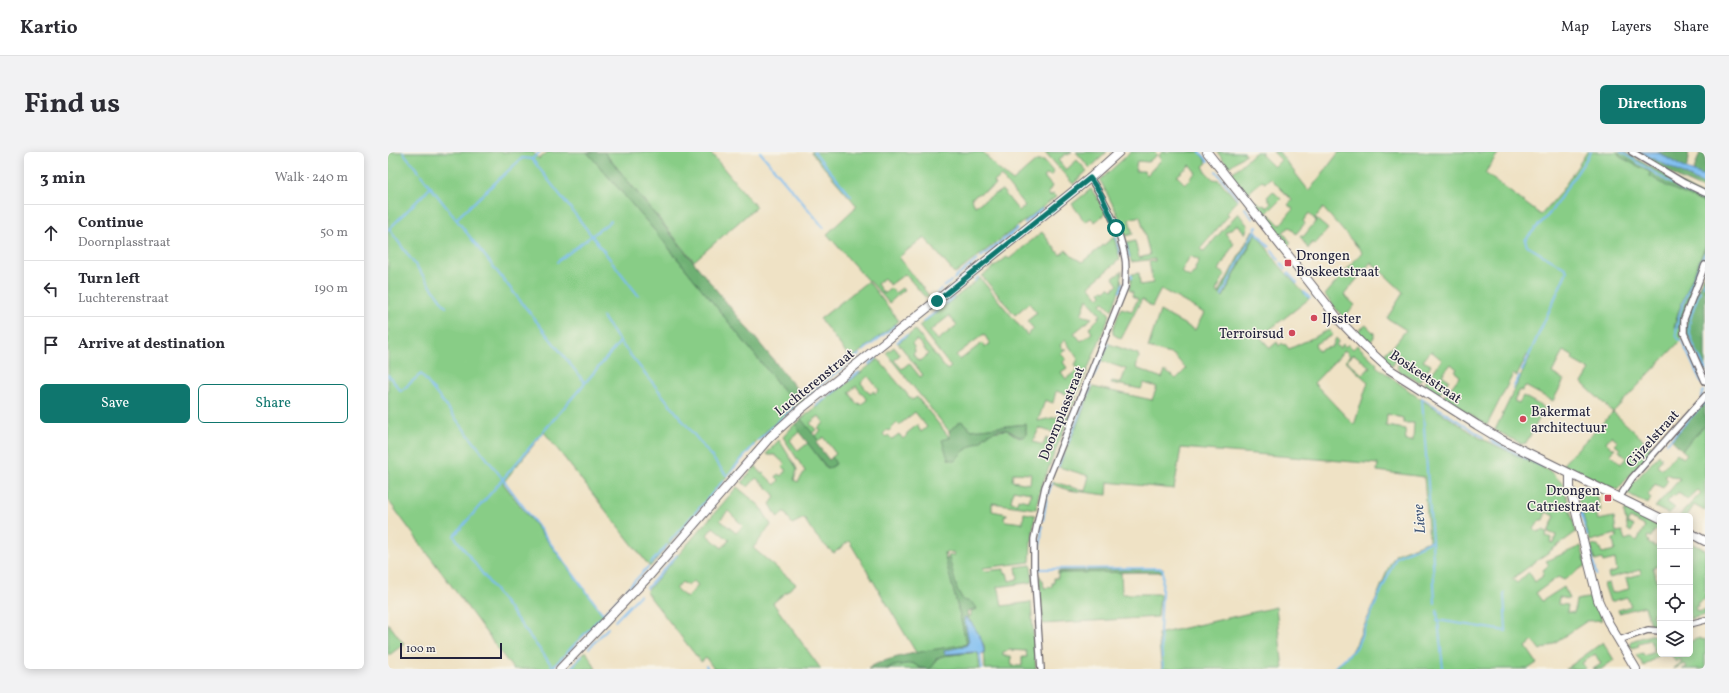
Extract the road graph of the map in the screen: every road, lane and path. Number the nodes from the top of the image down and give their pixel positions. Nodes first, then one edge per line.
1 (1119, 152) edge
2 (1207, 152) edge
3 (1632, 152) edge
4 (1090, 178) junction
5 (1705, 193) edge
6 (1705, 265) edge
7 (1705, 381) edge
8 (1705, 396) edge
9 (1570, 474) junction
10 (1619, 498) junction
11 (1657, 517) edge
12 (1693, 535) edge
13 (1705, 541) edge
14 (1705, 620) edge
15 (1693, 623) edge
16 (1657, 631) edge
17 (1619, 640) junction
18 (560, 669) edge
19 (1041, 669) edge
20 (1636, 669) edge

1 - 4 street, Luchterenstraat
2 - 9 street, Boskeetstraat
3 - 5 street
4 - 18 street, Luchterenstraat
4 - 19 street, Doornplasstraat
6 - 7 street
8 - 10 street, Gijzelstraat
9 - 10 street, Boskeetstraat
9 - 17 street
10 - 11 street, Boskeetstraat
12 - 13 street
14 - 15 street
16 - 17 street
17 - 20 street

